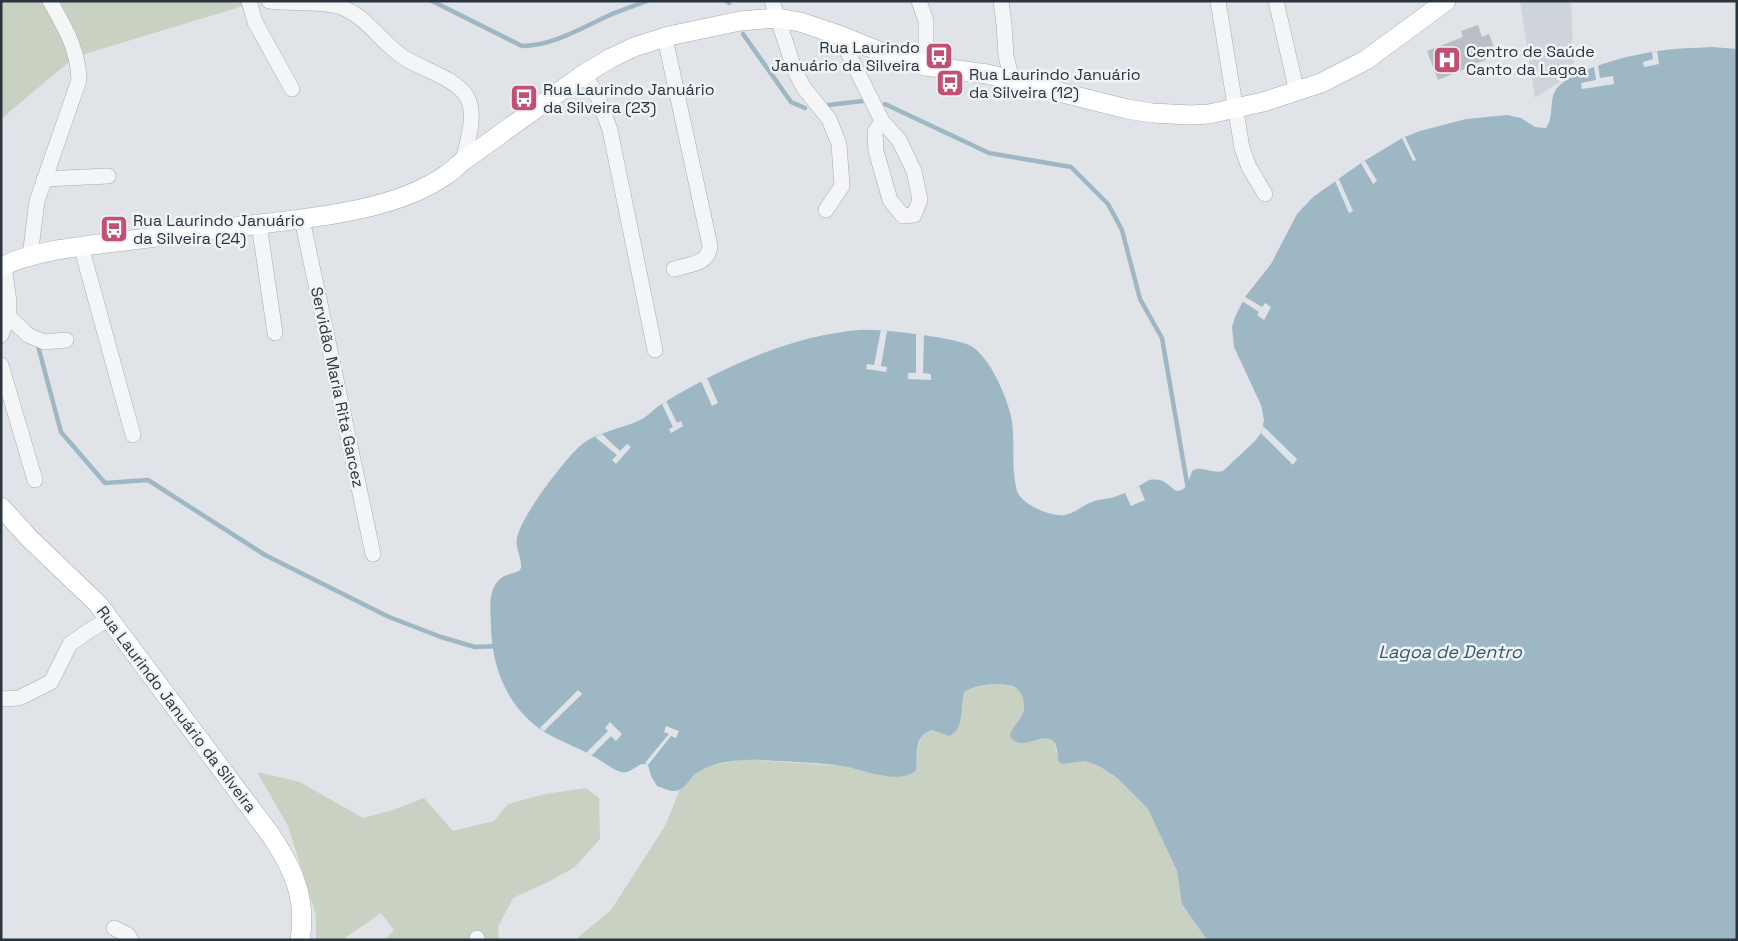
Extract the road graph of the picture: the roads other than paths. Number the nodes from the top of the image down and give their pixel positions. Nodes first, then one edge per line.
1 (50, 1) edge
2 (249, 1) edge
3 (269, 1) edge
4 (919, 1) edge
5 (1001, 1) edge
6 (1218, 1) edge
7 (1276, 1) edge
8 (1446, 1) edge
9 (774, 10) edge
10 (840, 35) junction
11 (665, 38) junction
12 (926, 66) junction
13 (584, 74) junction
14 (1012, 80) junction
15 (292, 89) dead end
16 (1297, 92) junction
17 (1234, 108) junction
18 (882, 121) junction
19 (463, 161) junction
20 (108, 176) dead end
21 (44, 179) junction
22 (1265, 194) dead end
23 (826, 210) dead end
24 (302, 219) junction
25 (259, 224) junction
26 (81, 246) junction
27 (30, 256) junction
28 (3, 266) edge
29 (674, 269) dead end
30 (8, 316) junction
31 (275, 333) dead end
32 (1, 335) edge
33 (66, 340) dead end
34 (655, 350) dead end
35 (1, 365) edge
36 (133, 434) dead end
37 (35, 480) dead end
38 (1, 507) edge
39 (373, 554) dead end
40 (110, 618) junction
41 (1, 699) edge
42 (114, 928) dead end
43 (131, 940) edge
44 (300, 940) edge

1 - 21 street
2 - 15 street
3 - 19 street
4 - 12 street
5 - 14 street
6 - 17 street
7 - 16 street
8 - 16 main road
9 - 10 main road
9 - 11 main road
9 - 23 street
10 - 12 main road
10 - 18 street
11 - 13 main road
11 - 29 street
12 - 14 main road
13 - 19 main road
13 - 34 street
14 - 17 main road
16 - 17 main road
17 - 22 street
18 - 18 street
19 - 24 main road
20 - 21 street
21 - 27 street
24 - 25 main road
24 - 39 street, Servidão Maria Rita Garcez
25 - 26 main road
25 - 31 street
26 - 27 main road
26 - 36 street
27 - 28 main road
28 - 30 street
30 - 32 street
30 - 33 street
35 - 37 street
38 - 40 main road, Rua Laurindo Januário da Silveira
40 - 41 street
40 - 44 main road, Rua Laurindo Januário da Silveira
42 - 43 street

